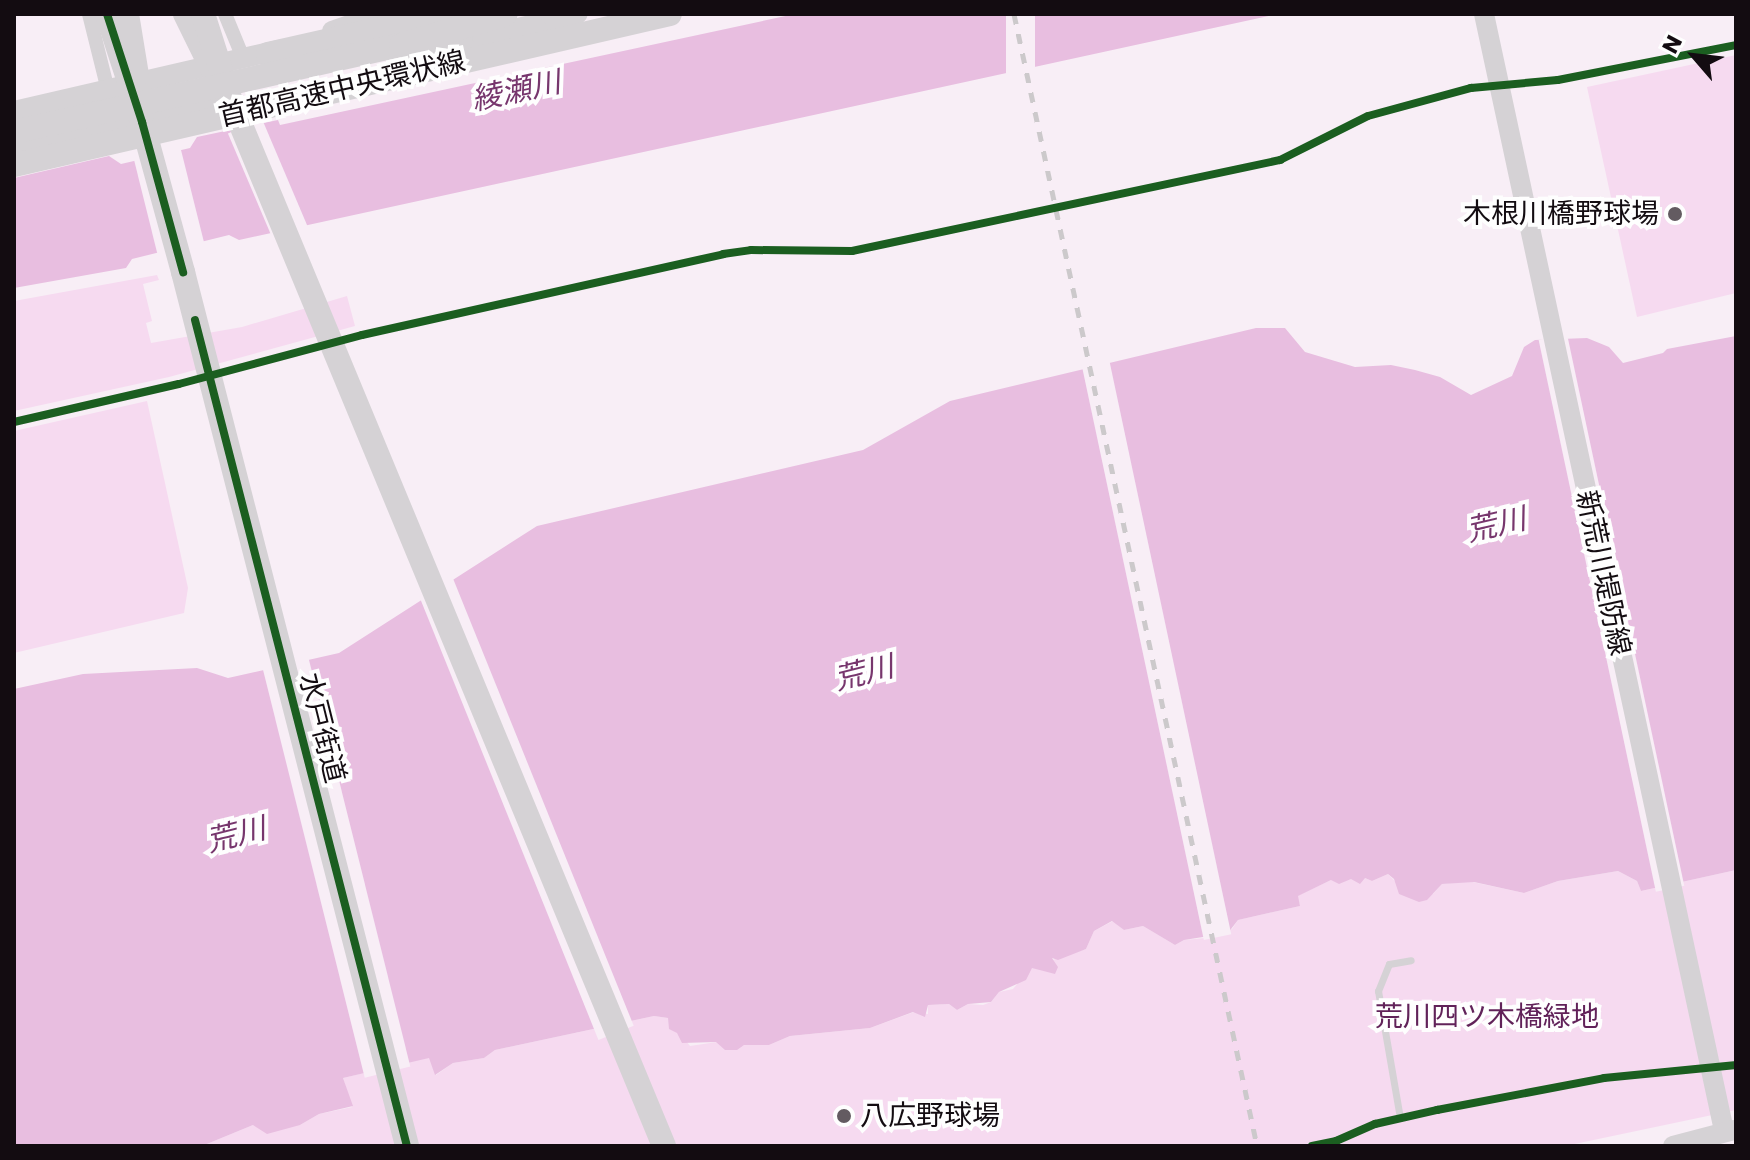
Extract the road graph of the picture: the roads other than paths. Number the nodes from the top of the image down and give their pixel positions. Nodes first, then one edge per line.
1 (89, 14) edge
2 (107, 14) edge
3 (127, 14) edge
4 (185, 14) edge
5 (203, 14) edge
6 (225, 14) edge
7 (381, 14) edge
8 (446, 14) edge
9 (506, 14) edge
10 (578, 14) edge
11 (604, 14) edge
12 (670, 14) edge
13 (1485, 19) edge
14 (484, 36) junction
15 (268, 54) junction
16 (244, 60) junction
17 (108, 90) junction
18 (231, 101) junction
19 (14, 111) edge
20 (142, 122) junction
21 (14, 132) edge
22 (14, 146) edge
23 (14, 165) edge
24 (1411, 960) dead end
25 (1400, 1118) dead end
26 (1730, 1130) edge
27 (407, 1146) edge
28 (664, 1146) edge
29 (1673, 1146) edge

1 - 17 street
2 - 20 highway, 水戸街道
3 - 20 highway, 水戸街道
4 - 18 highway
5 - 18 highway
6 - 16 street
7 - 15 main road
8 - 15 highway
9 - 21 highway, 首都高速中央環状線
10 - 14 main road
11 - 14 highway
12 - 23 highway, 首都高速中央環状線
13 - 26 main road, 新荒川堤防線
14 - 22 main road
15 - 16 main road
16 - 17 main road
17 - 19 main road
18 - 28 highway
20 - 27 highway, 水戸街道
24 - 25 lane
26 - 29 main road, 新荒川堤防線

